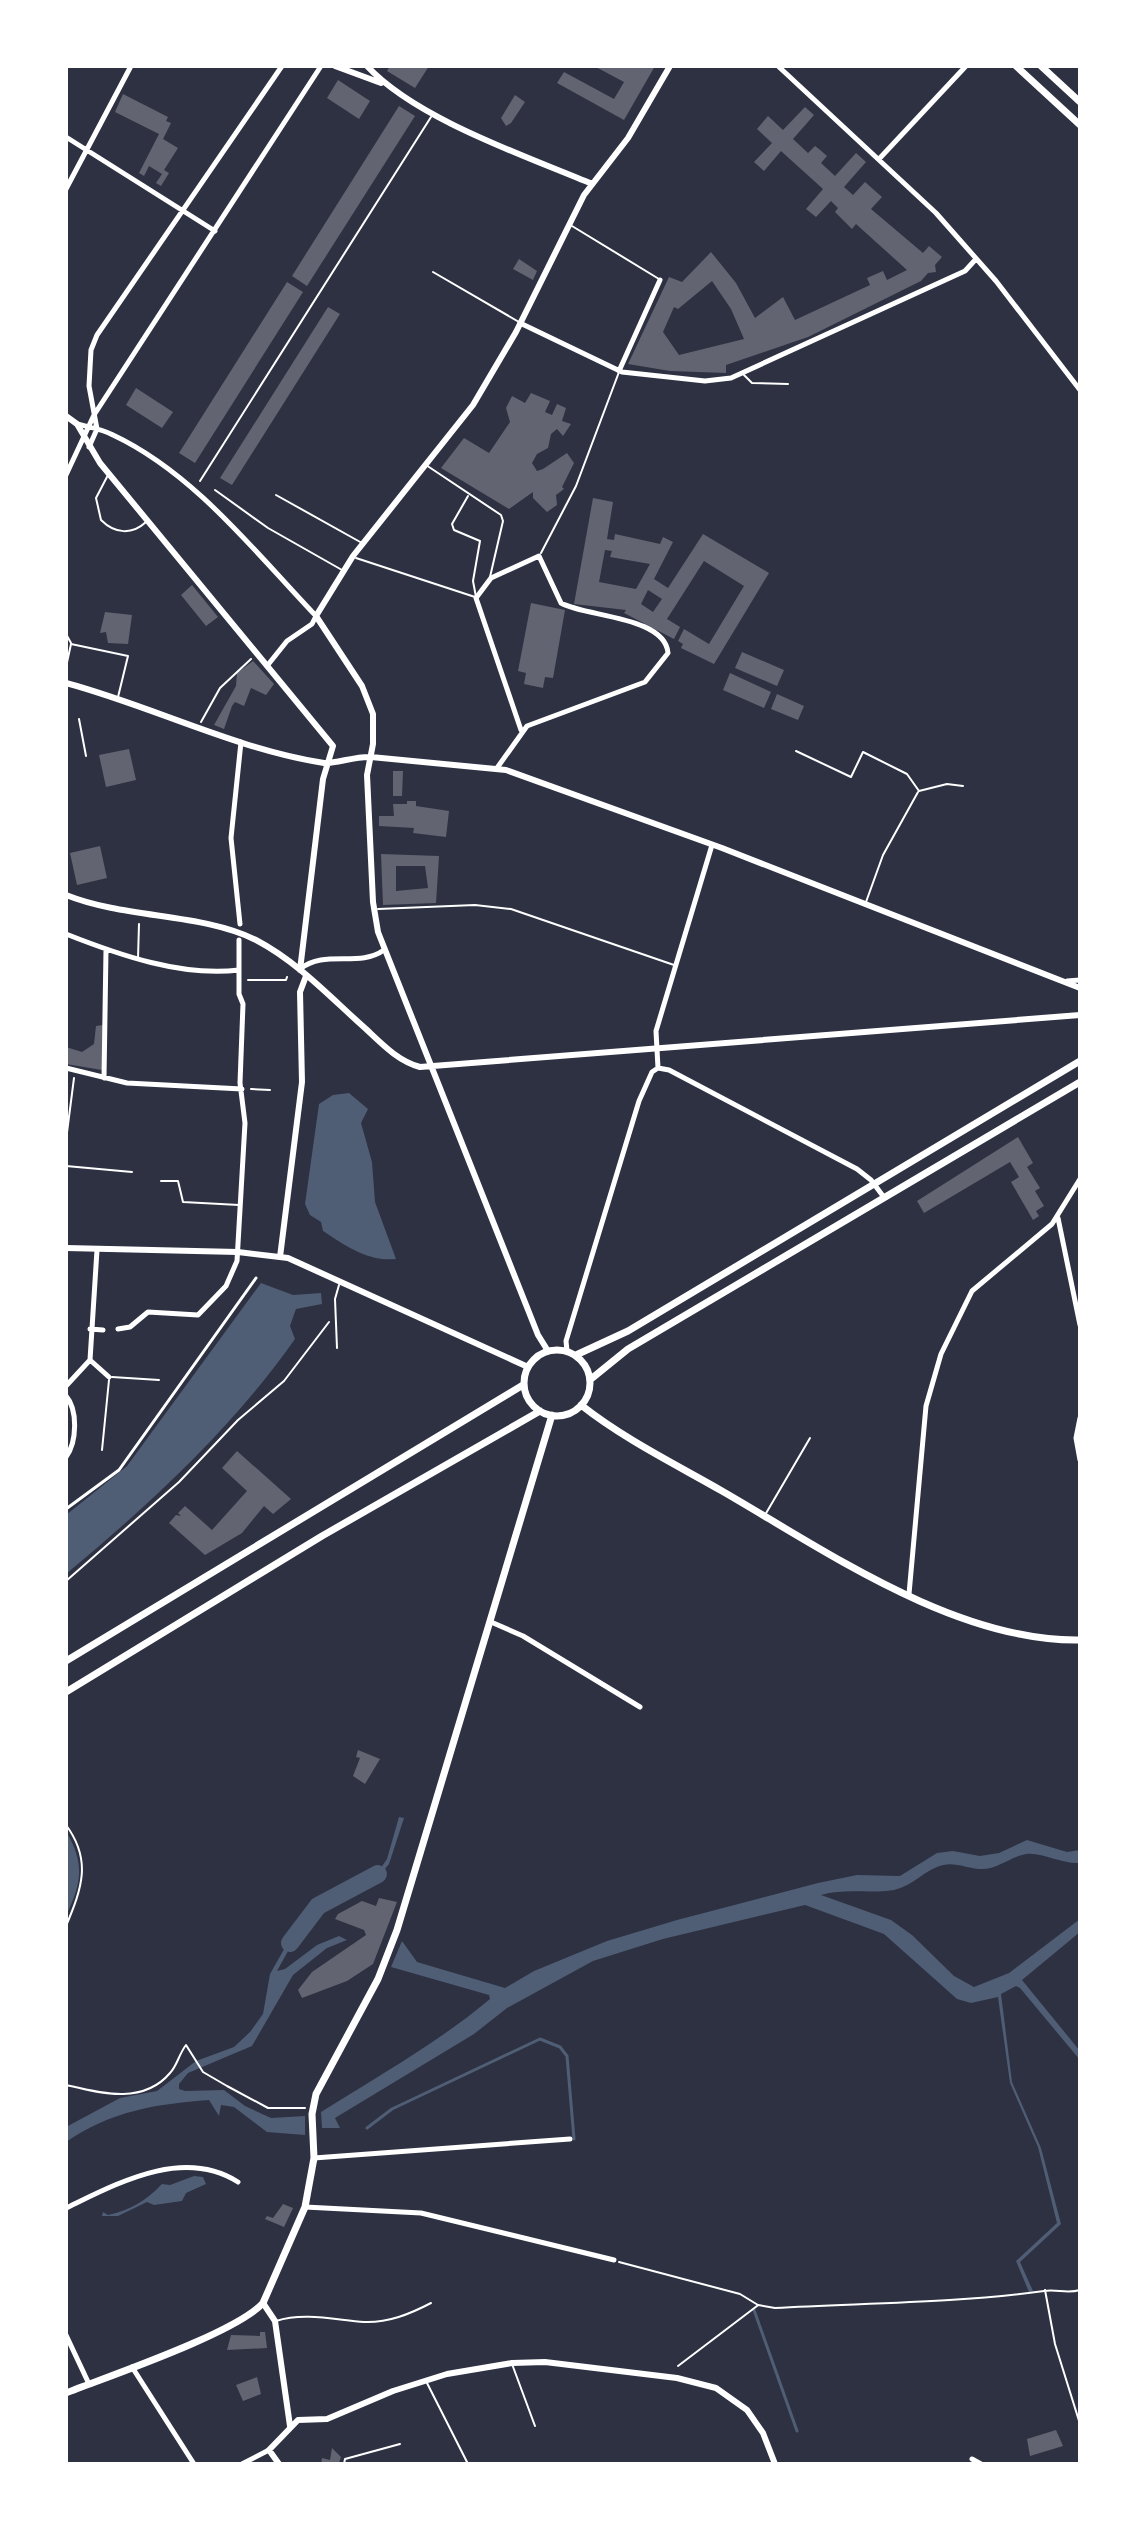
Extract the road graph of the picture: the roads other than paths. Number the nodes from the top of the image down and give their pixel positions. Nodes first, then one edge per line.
1 (131, 66) edge
2 (282, 66) edge
3 (321, 66) edge
4 (367, 66) edge
5 (670, 66) edge
6 (778, 66) edge
7 (966, 66) edge
8 (1016, 66) edge
9 (1041, 66) edge
10 (338, 67) edge
11 (385, 84) junction
12 (1080, 102) edge
13 (433, 112) junction
14 (1080, 125) edge
15 (66, 137) edge
16 (86, 149) junction
17 (879, 159) junction
18 (592, 184) junction
19 (66, 189) edge
20 (183, 211) junction
21 (569, 224) junction
22 (215, 231) junction
23 (976, 259) junction
24 (433, 272) dead end
25 (660, 280) joint
26 (520, 323) junction
27 (619, 371) junction
28 (743, 374) junction
29 (788, 384) dead end
30 (1080, 390) edge
31 (94, 415) junction
32 (66, 416) edge
33 (77, 424) junction
34 (87, 427) junction
35 (97, 429) junction
36 (82, 436) junction
37 (89, 447) junction
38 (426, 465) junction
39 (109, 474) junction
40 (66, 475) edge
41 (200, 481) dead end
42 (215, 490) dead end
43 (276, 495) dead end
44 (469, 495) junction
45 (147, 521) junction
46 (363, 543) junction
47 (353, 556) junction
48 (539, 556) junction
49 (343, 571) junction
50 (491, 578) junction
51 (476, 598) junction
52 (316, 616) junction
53 (66, 634) edge
54 (71, 644) junction
55 (267, 666) junction
56 (66, 667) edge
57 (66, 683) edge
58 (118, 698) junction
59 (521, 730) junction
60 (241, 742) junction
61 (796, 751) dead end
62 (371, 757) junction
63 (327, 763) junction
64 (497, 768) junction
65 (963, 786) dead end
66 (919, 791) junction
67 (712, 845) junction
68 (66, 895) edge
69 (865, 903) junction
70 (373, 909) junction
71 (139, 924) dead end
72 (240, 924) dead end
73 (66, 934) edge
74 (239, 940) dead end
75 (106, 950) junction
76 (384, 950) junction
77 (138, 959) junction
78 (675, 965) junction
79 (239, 970) junction
80 (300, 970) junction
81 (306, 976) junction
82 (1080, 980) edge
83 (1067, 981) junction
84 (1080, 988) edge
85 (1080, 1015) edge
86 (656, 1051) junction
87 (1080, 1061) edge
88 (432, 1067) junction
89 (66, 1068) edge
90 (658, 1068) junction
91 (104, 1078) junction
92 (1080, 1082) edge
93 (242, 1089) junction
94 (66, 1166) edge
95 (132, 1172) dead end
96 (1080, 1179) edge
97 (161, 1181) dead end
98 (874, 1184) junction
99 (883, 1196) junction
100 (240, 1205) junction
101 (1058, 1218) junction
102 (66, 1248) edge
103 (97, 1250) junction
104 (238, 1252) junction
105 (280, 1257) junction
106 (256, 1278) dead end
107 (340, 1284) junction
108 (1078, 1306) edge
109 (1080, 1325) edge
110 (90, 1329) junction
111 (118, 1329) dead end
112 (103, 1330) dead end
113 (337, 1348) dead end
114 (548, 1351) junction
115 (567, 1351) junction
116 (576, 1355) junction
117 (90, 1360) junction
118 (528, 1367) junction
119 (109, 1377) junction
120 (591, 1379) junction
121 (159, 1380) dead end
122 (523, 1385) junction
123 (66, 1386) edge
124 (66, 1396) edge
125 (581, 1405) junction
126 (540, 1411) junction
127 (552, 1415) junction
128 (1080, 1418) edge
129 (810, 1438) dead end
130 (102, 1450) dead end
131 (66, 1457) edge
132 (1080, 1460) edge
133 (66, 1509) edge
134 (765, 1516) junction
135 (909, 1594) junction
136 (491, 1622) junction
137 (1080, 1640) edge
138 (66, 1661) edge
139 (66, 1692) edge
140 (640, 1707) dead end
141 (570, 2139) dead end
142 (314, 2158) junction
143 (238, 2182) dead end
144 (305, 2207) junction
145 (66, 2208) edge
146 (614, 2260) road end
147 (263, 2303) junction
148 (431, 2303) dead end
149 (275, 2321) junction
150 (66, 2335) edge
151 (512, 2363) junction
152 (132, 2366) junction
153 (426, 2380) junction
154 (89, 2384) junction
155 (66, 2393) edge
156 (290, 2426) junction
157 (535, 2426) dead end
158 (400, 2444) dead end
159 (269, 2450) junction
160 (972, 2459) dead end
161 (194, 2464) edge
162 (242, 2464) edge
163 (279, 2464) edge
164 (344, 2464) edge
165 (468, 2464) edge
166 (775, 2464) edge
167 (981, 2464) edge

1 - 16 street
2 - 20 street
3 - 22 street
4 - 11 street
5 - 18 street
6 - 17 street
7 - 17 street
8 - 14 main road
9 - 12 main road
10 - 11 street
11 - 13 street
13 - 18 street
13 - 41 lane
15 - 16 street
16 - 19 street
16 - 20 street
17 - 23 street
18 - 21 street
20 - 22 street
20 - 31 street
21 - 25 lane
21 - 26 street
22 - 31 street
23 - 28 street
23 - 30 street
24 - 26 lane
25 - 27 street
26 - 27 street
26 - 38 street
27 - 28 street
27 - 48 lane
28 - 29 lane
31 - 33 street
31 - 34 street
31 - 35 street
32 - 33 street
33 - 34 street
33 - 36 street
34 - 35 street
34 - 36 street
35 - 37 street
35 - 52 street
36 - 37 street
36 - 40 street
37 - 39 street
38 - 44 lane
38 - 46 street
39 - 45 street
39 - 45 lane
42 - 49 lane
43 - 46 lane
44 - 50 lane
44 - 51 lane
45 - 55 street
46 - 47 street
47 - 49 street
47 - 51 lane
48 - 50 street
48 - 59 street
49 - 52 street
50 - 51 street
51 - 59 street
52 - 55 street
52 - 62 street
53 - 54 lane
54 - 56 lane
54 - 58 lane
55 - 63 street
57 - 58 street
58 - 60 street
59 - 64 street
60 - 63 street
60 - 72 street
61 - 66 lane
62 - 63 street
62 - 64 street
62 - 70 street
63 - 80 street
64 - 67 street
65 - 66 lane
66 - 69 lane
67 - 69 street
67 - 78 street
68 - 80 street
69 - 83 street
70 - 76 street
70 - 78 lane
71 - 77 lane
73 - 75 street
74 - 79 street
75 - 77 street
75 - 91 street
76 - 80 street
76 - 88 street
77 - 79 street
78 - 86 street
79 - 93 street
80 - 81 street
81 - 88 street
81 - 105 street
82 - 83 street
83 - 84 street
85 - 86 street
86 - 88 street
86 - 90 street
87 - 98 main road
88 - 114 street
89 - 91 street
90 - 98 street
90 - 115 street
91 - 93 street
92 - 99 main road
93 - 100 street
94 - 95 lane
96 - 101 street
97 - 100 lane
98 - 99 street
98 - 116 main road
99 - 120 main road
100 - 104 street
101 - 108 street
101 - 135 street
102 - 103 street
103 - 104 street
103 - 110 street
104 - 105 street
104 - 111 street
105 - 107 street
106 - 133 street
107 - 113 lane
107 - 118 street
108 - 109 street
110 - 112 street
110 - 117 street
114 - 115 main road
114 - 118 main road
115 - 116 main road
116 - 120 main road
117 - 119 street
117 - 123 street
118 - 122 main road
119 - 121 lane
119 - 130 lane
120 - 125 main road
122 - 126 main road
122 - 138 main road
124 - 131 street
125 - 127 main road
125 - 134 main road
126 - 127 main road
126 - 139 main road
127 - 136 main road
128 - 132 street
129 - 134 lane
134 - 135 main road
135 - 137 main road
136 - 140 street
136 - 142 main road
141 - 142 street
142 - 144 main road
143 - 145 street
144 - 146 street
144 - 147 main road
147 - 149 street
147 - 152 main road
148 - 149 lane
149 - 156 street
150 - 154 street
151 - 153 street
151 - 157 lane
151 - 166 street
152 - 154 main road
152 - 161 street
153 - 156 street
153 - 165 lane
154 - 155 main road
156 - 159 street
158 - 164 lane
159 - 162 street
159 - 163 street
160 - 167 street

